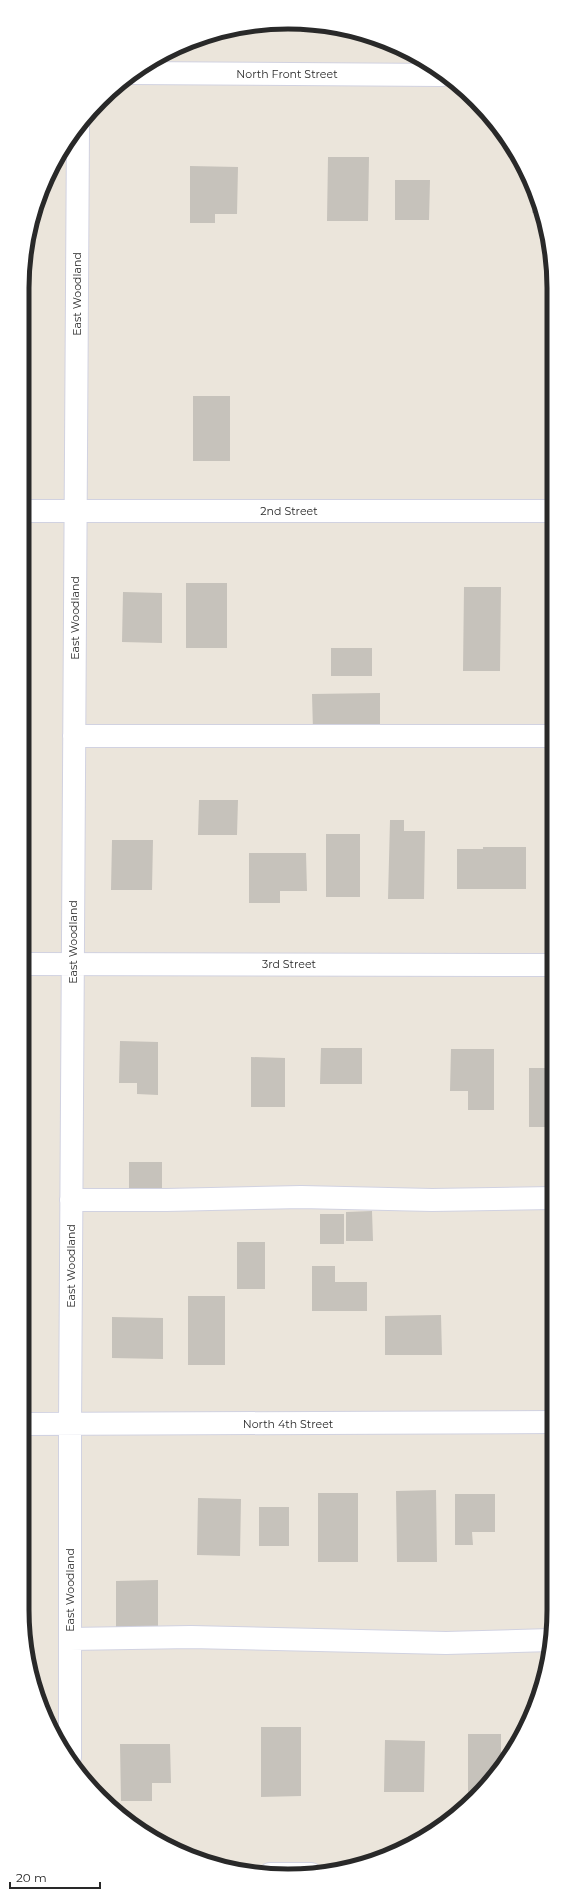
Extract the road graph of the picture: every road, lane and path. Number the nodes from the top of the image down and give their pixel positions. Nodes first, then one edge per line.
1 (143, 74) edge
2 (435, 75) edge
3 (78, 137) edge
4 (29, 511) edge
5 (76, 511) junction
6 (547, 511) edge
7 (74, 736) junction
8 (547, 736) edge
9 (29, 964) edge
10 (73, 964) junction
11 (547, 965) edge
12 (547, 1198) edge
13 (71, 1200) junction
14 (547, 1422) edge
15 (29, 1424) edge
16 (70, 1425) junction
17 (70, 1639) junction
18 (545, 1640) edge
19 (70, 1749) edge

1 - 2 street, North Front Street
3 - 5 street, East Woodland
4 - 5 street, 2nd Street
5 - 6 street, 2nd Street
5 - 7 street, East Woodland
7 - 8 street
7 - 10 street, East Woodland
9 - 10 street, 3rd Street
10 - 11 street, 3rd Street
10 - 13 street, East Woodland
12 - 13 street
13 - 16 street, East Woodland
14 - 16 street, North 4th Street
15 - 16 street, North 4th Street
16 - 17 street, East Woodland
17 - 18 street
17 - 19 street, East Woodland

